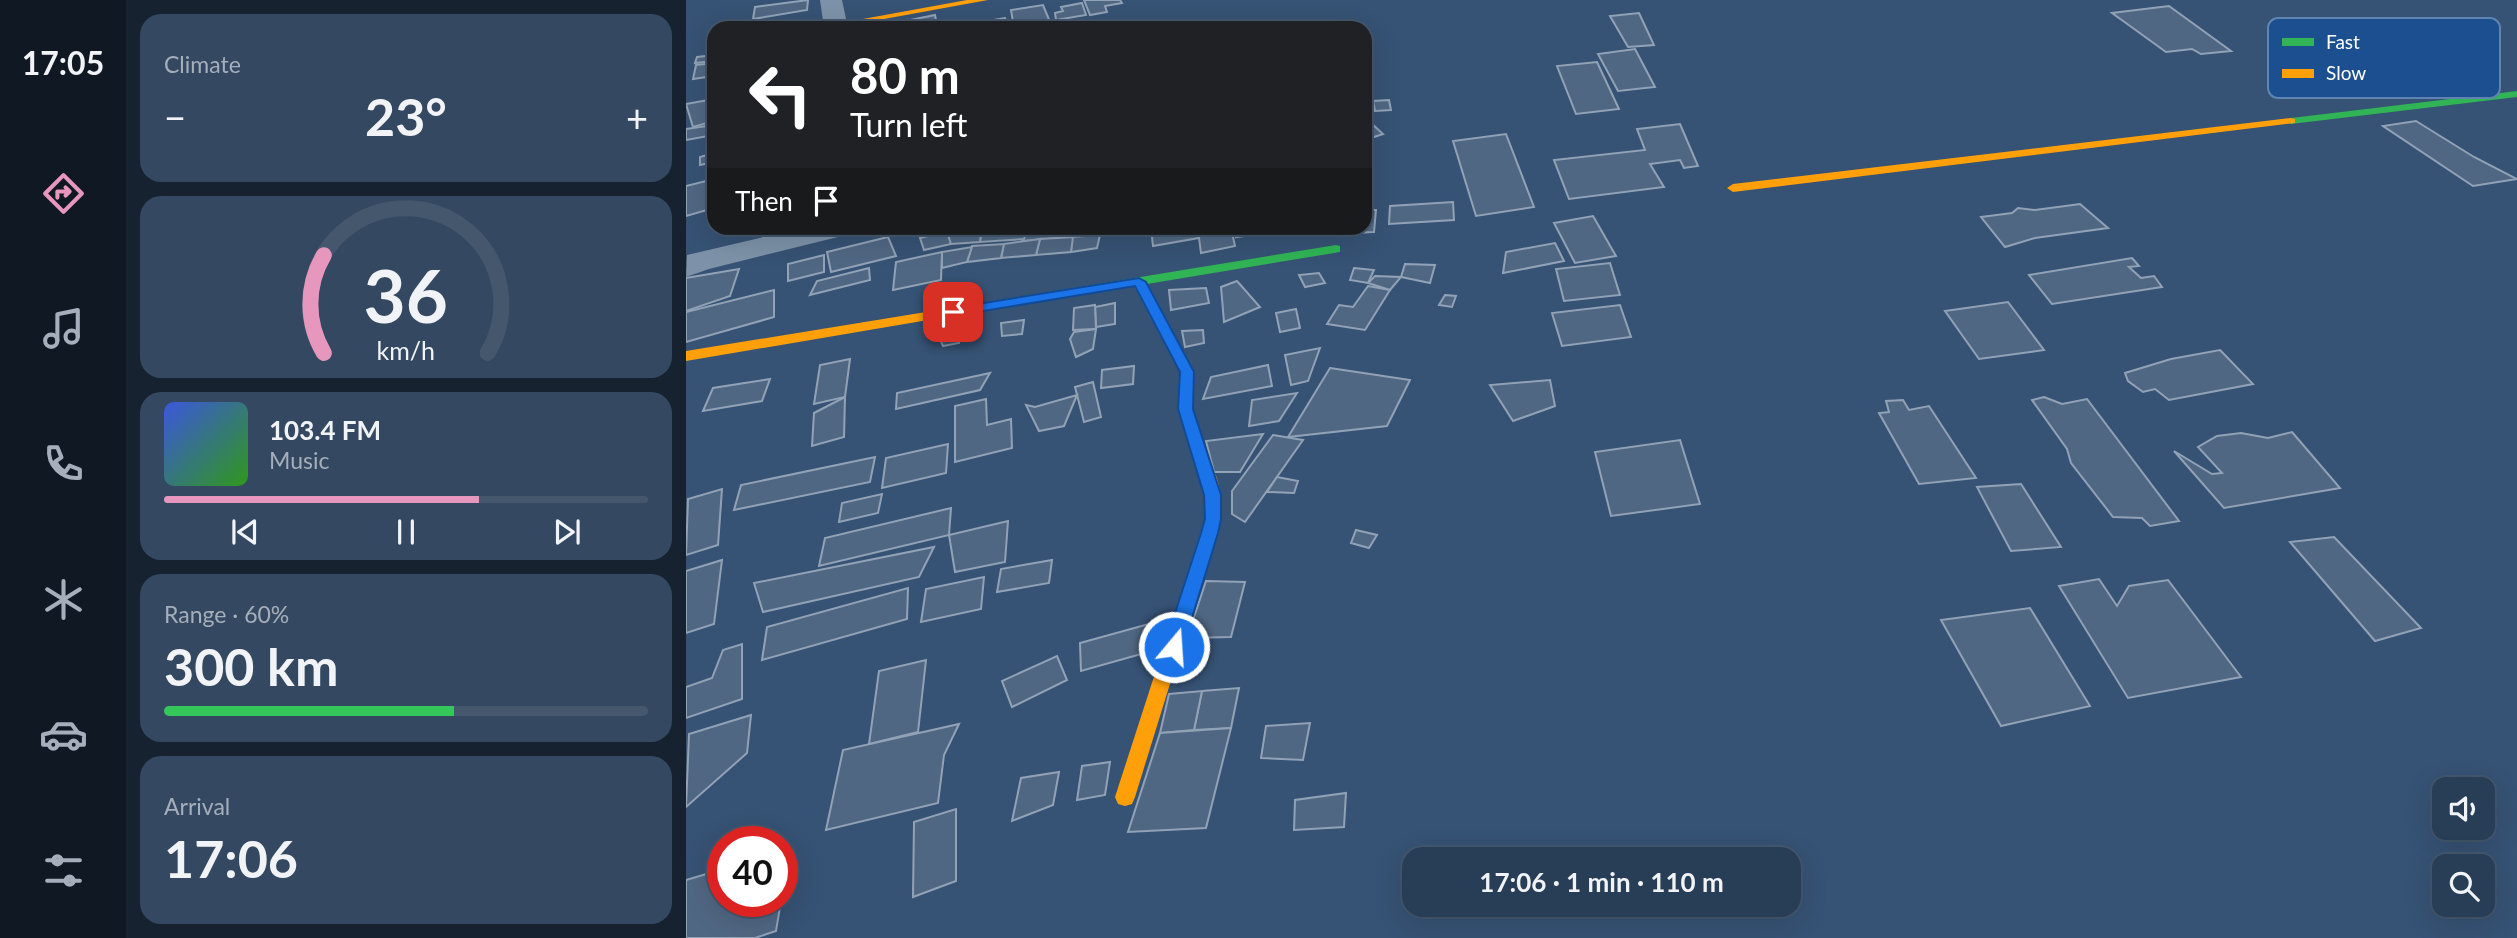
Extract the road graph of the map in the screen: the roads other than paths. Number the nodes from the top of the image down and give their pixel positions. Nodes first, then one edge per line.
1 (831, 0) edge
2 (983, 0) edge
3 (835, 21) edge
4 (864, 21) edge
5 (2484, 98) edge
6 (1733, 188) dead end
7 (810, 235) edge
8 (1336, 249) dead end
9 (686, 268) edge
10 (1139, 282) junction
11 (686, 356) edge
12 (1125, 797) dead end

1 - 3 street
2 - 4 street
5 - 6 street
7 - 9 street
8 - 10 street
10 - 11 street
10 - 12 street

